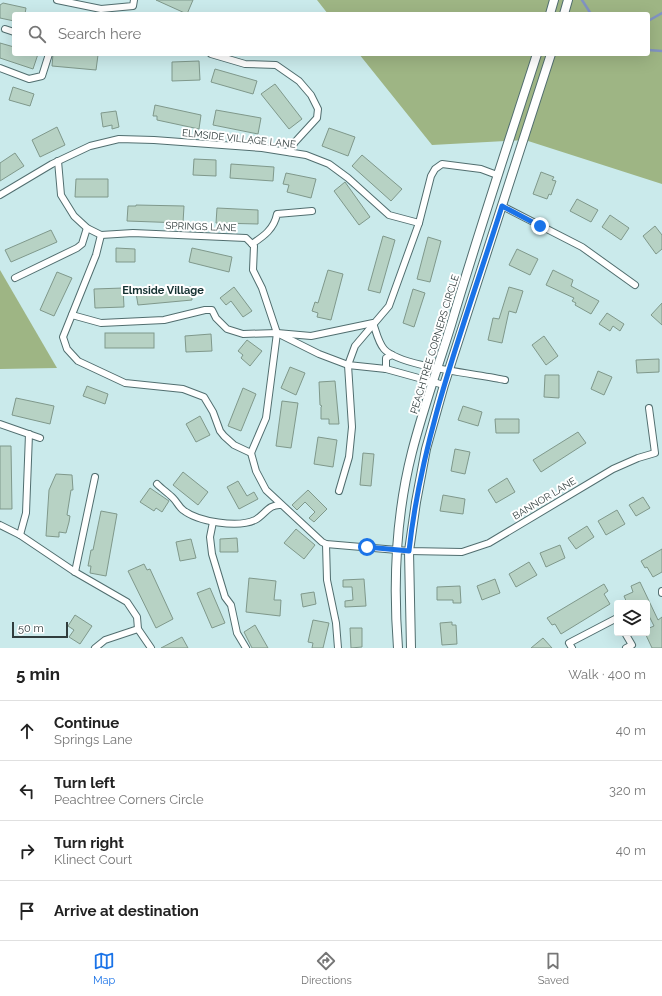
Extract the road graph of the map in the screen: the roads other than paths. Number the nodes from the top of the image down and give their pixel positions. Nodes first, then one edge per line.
1 (57, 0) edge
2 (134, 0) edge
3 (554, 0) edge
4 (568, 0) edge
5 (77, 1) edge
6 (100, 12) edge
7 (551, 12) edge
8 (565, 12) edge
9 (5, 29) dead end
10 (12, 31) edge
11 (47, 56) edge
12 (218, 56) edge
13 (536, 56) edge
14 (550, 56) edge
15 (0, 68) edge
16 (289, 152) junction
17 (58, 161) junction
18 (497, 175) junction
19 (0, 195) edge
20 (502, 206) junction
21 (312, 211) dead end
22 (419, 223) junction
23 (87, 228) junction
24 (101, 235) junction
25 (252, 244) junction
26 (15, 278) dead end
27 (636, 285) dead end
28 (72, 315) junction
29 (373, 323) junction
30 (278, 333) junction
31 (392, 355) junction
32 (348, 365) junction
33 (386, 368) junction
34 (437, 369) junction
35 (449, 371) junction
36 (505, 380) dead end
37 (432, 382) junction
38 (444, 385) junction
39 (649, 408) dead end
40 (0, 424) edge
41 (29, 434) junction
42 (40, 438) dead end
43 (251, 453) junction
44 (94, 477) dead end
45 (157, 484) dead end
46 (339, 491) dead end
47 (281, 504) junction
48 (213, 522) junction
49 (0, 525) edge
50 (20, 535) junction
51 (326, 544) junction
52 (397, 550) junction
53 (409, 551) junction
54 (75, 572) junction
55 (614, 620) edge
56 (138, 629) junction
57 (627, 636) edge
58 (95, 648) edge
59 (151, 648) edge
60 (246, 648) edge
61 (338, 648) edge
62 (398, 648) edge
63 (411, 648) edge
64 (572, 648) edge
65 (626, 648) edge

1 - 5 street
2 - 6 street
3 - 7 street
4 - 8 street
5 - 6 street
9 - 10 street
11 - 15 street
12 - 16 street
13 - 18 street, PEACHTREE CORNERS CIRCLE
14 - 20 street
16 - 17 street, ELMSIDE VILLAGE LANE
16 - 22 street, ELMSIDE VILLAGE LANE
17 - 19 street, ELMSIDE VILLAGE LANE
17 - 23 street
18 - 22 street
18 - 34 street, PEACHTREE CORNERS CIRCLE
20 - 27 street
20 - 35 street
21 - 25 street
22 - 29 street
23 - 24 street
23 - 26 street
24 - 25 street, SPRINGS LANE
24 - 28 street
25 - 30 street
28 - 30 street
28 - 43 street
29 - 30 street
29 - 31 street
29 - 32 street
30 - 32 street
30 - 43 street
31 - 33 street
31 - 34 street
32 - 33 street
32 - 46 street
33 - 37 street
34 - 35 street
34 - 37 street, PEACHTREE CORNERS CIRCLE
35 - 36 street
35 - 38 street
37 - 38 street
37 - 52 street, PEACHTREE CORNERS CIRCLE
38 - 53 street
39 - 53 street, BANNOR LANE
40 - 41 street
41 - 42 street
41 - 50 street
43 - 47 street
44 - 54 street
45 - 48 street
47 - 48 street
47 - 51 street
48 - 60 street
49 - 50 street
50 - 54 street
51 - 52 street
51 - 61 street
52 - 53 street, BANNOR LANE
52 - 62 street, PEACHTREE CORNERS CIRCLE
53 - 63 street
54 - 56 street
55 - 64 street
56 - 58 street
56 - 59 street
57 - 65 street

